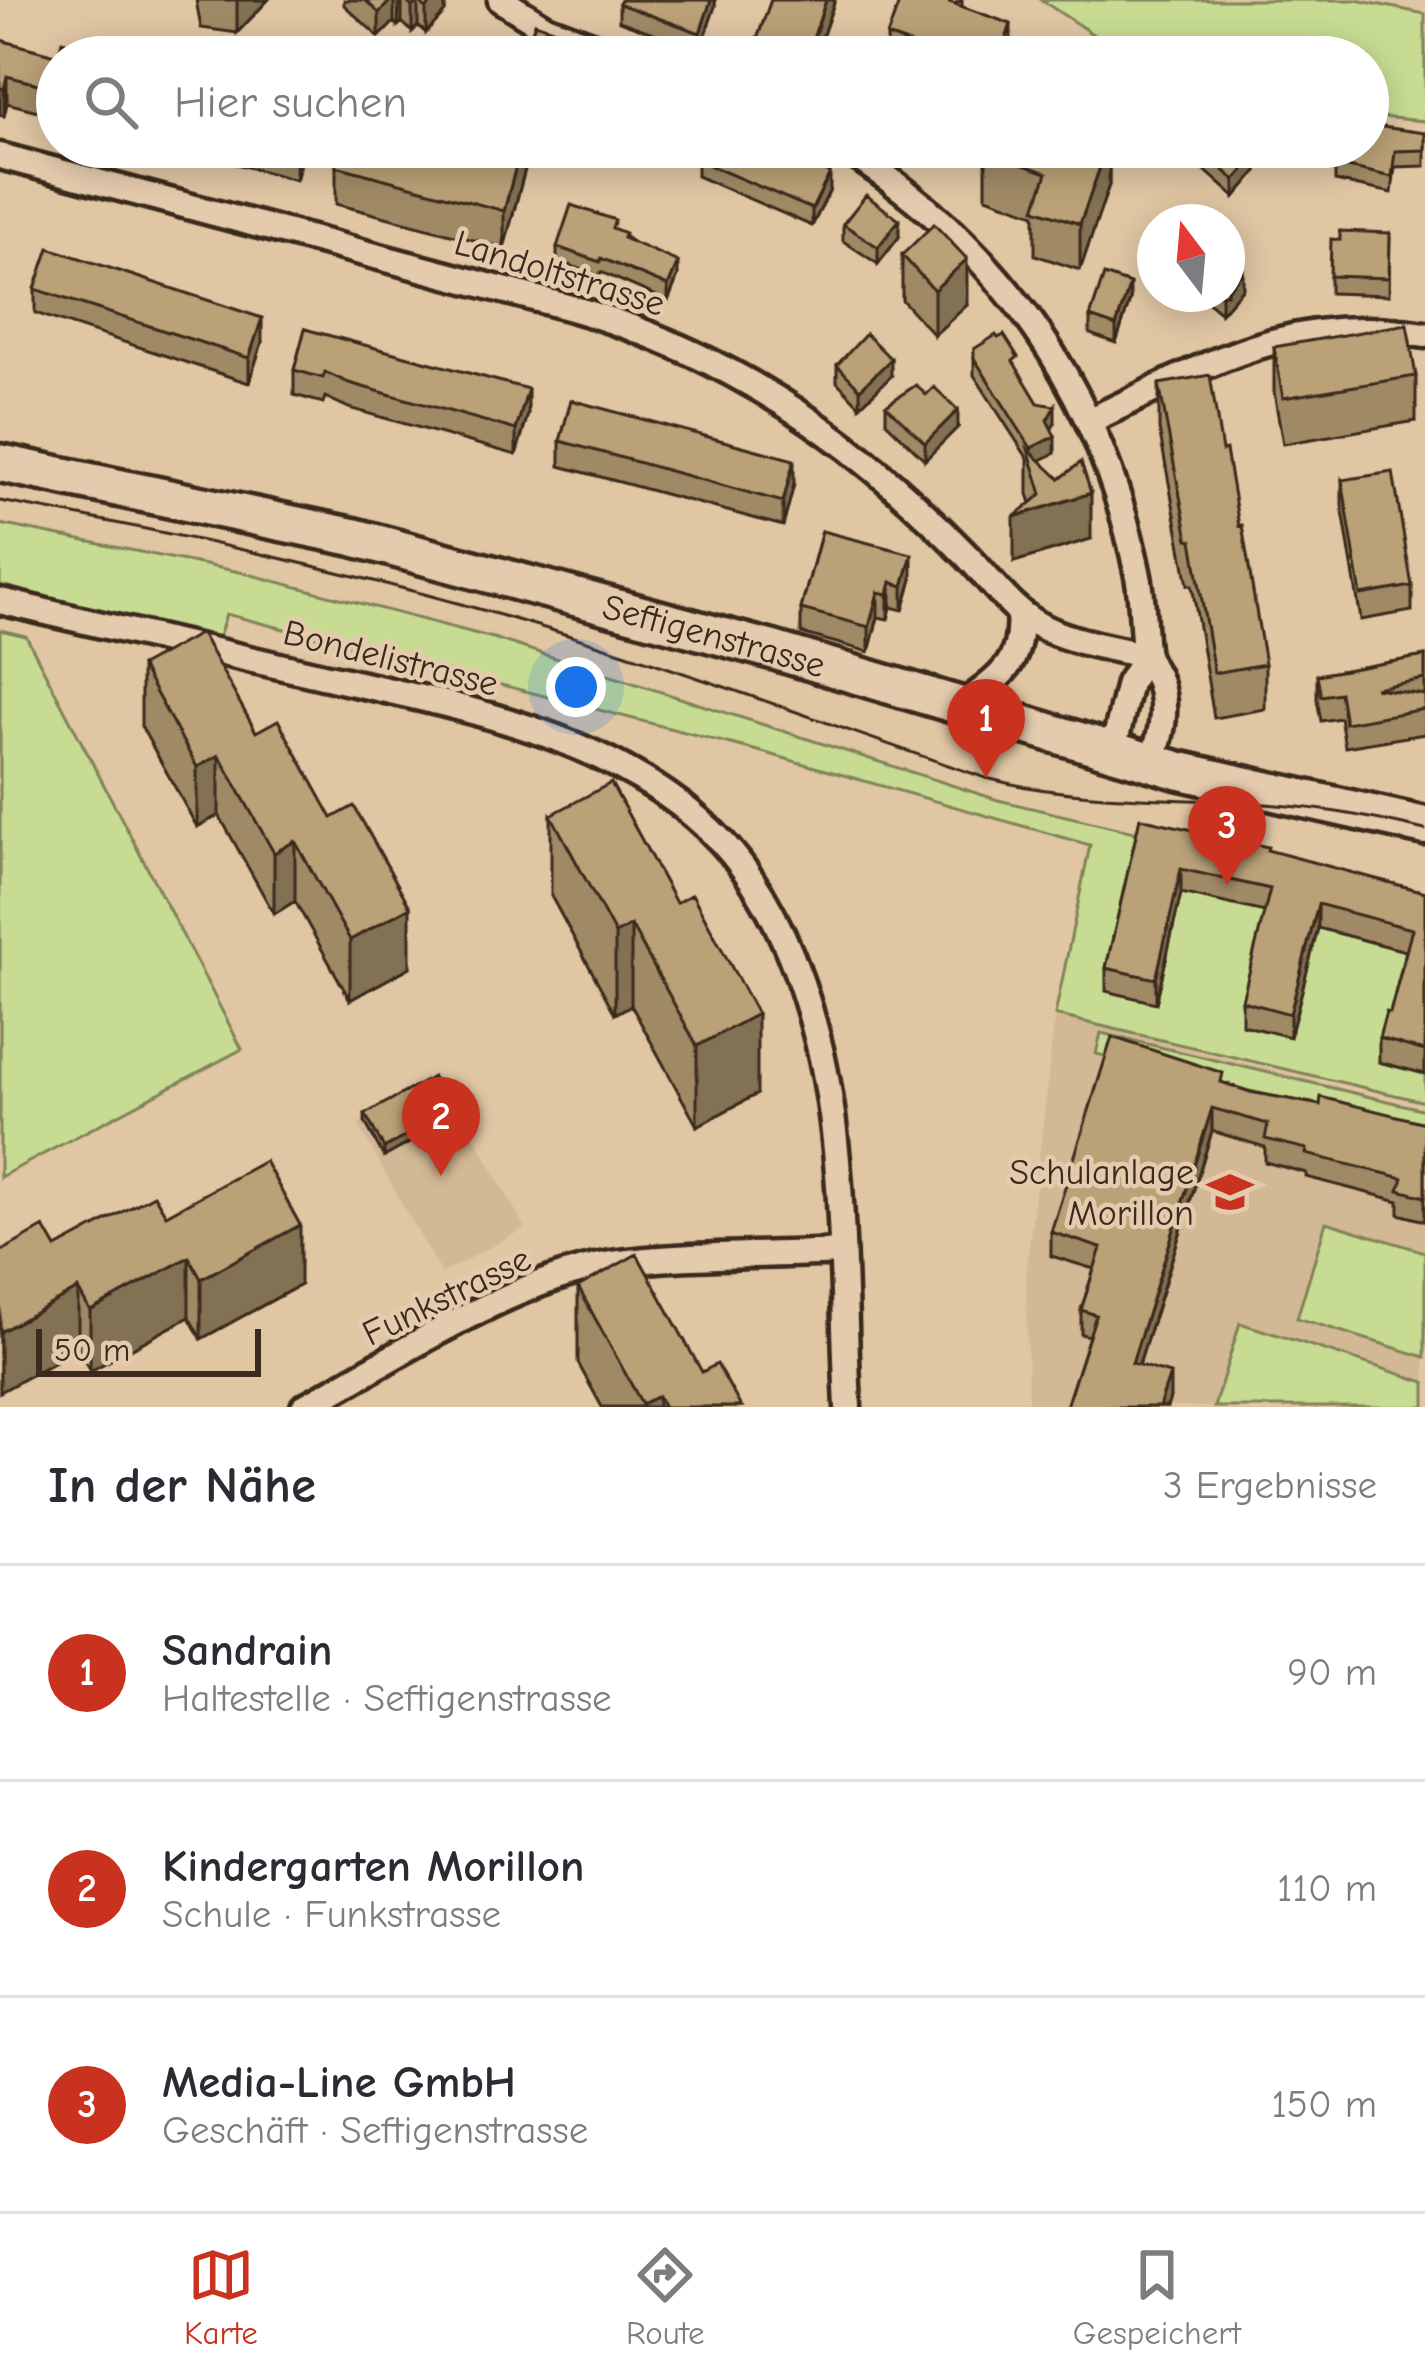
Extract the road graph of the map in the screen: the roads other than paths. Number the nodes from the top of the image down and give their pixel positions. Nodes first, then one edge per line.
1 (501, 0) edge
2 (567, 36) edge
3 (0, 157) edge
4 (36, 167) edge
5 (42, 168) edge
6 (872, 168) edge
7 (1425, 335) edge
8 (1091, 420) junction
9 (0, 463) edge
10 (0, 602) edge
11 (1018, 613) junction
12 (1145, 656) junction
13 (963, 706) junction
14 (1113, 750) junction
15 (1152, 763) junction
16 (1425, 826) edge
17 (840, 1252) junction
18 (304, 1407) edge
19 (848, 1407) edge

1 - 2 street
3 - 4 street, Landoltstrasse
5 - 11 street, Landoltstrasse
6 - 8 street
7 - 8 street
8 - 12 street
9 - 13 main road, Seftigenstrasse
10 - 17 street, Bondelistrasse
11 - 12 street, Landoltstrasse
11 - 13 street
12 - 14 street
12 - 15 street
13 - 14 main road, Seftigenstrasse
14 - 15 main road, Seftigenstrasse
15 - 16 main road, Seftigenstrasse
17 - 18 street, Funkstrasse
17 - 19 street, Bondelistrasse

